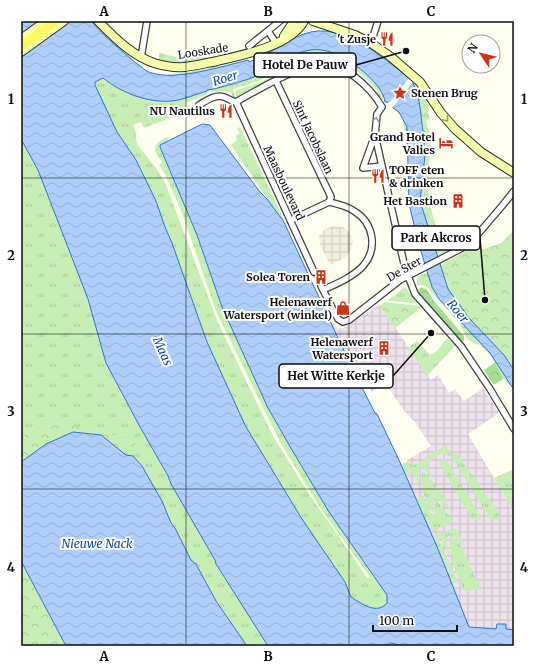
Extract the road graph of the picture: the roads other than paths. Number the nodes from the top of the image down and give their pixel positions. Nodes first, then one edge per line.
1 (46, 21) edge
2 (56, 21) edge
3 (64, 21) edge
4 (98, 21) edge
5 (147, 21) edge
6 (280, 21) edge
7 (294, 21) edge
8 (304, 21) edge
9 (313, 21) edge
10 (378, 21) edge
11 (268, 31) junction
12 (21, 39) edge
13 (276, 43) junction
14 (371, 43) junction
15 (21, 46) edge
16 (250, 46) dead end
17 (21, 52) edge
18 (141, 58) junction
19 (276, 81) junction
20 (236, 102) junction
21 (199, 105) dead end
22 (375, 135) junction
23 (382, 166) junction
24 (514, 172) edge
25 (514, 179) edge
26 (514, 191) edge
27 (329, 202) junction
28 (291, 220) junction
29 (314, 272) tunnel mouth
30 (408, 276) junction
31 (514, 429) edge

1 - 12 main road
2 - 15 main road
3 - 17 main road
4 - 18 main road, Looskade
5 - 18 street
6 - 11 street
7 - 13 main road, Looskade
8 - 13 main road, Looskade
9 - 14 main road
10 - 14 street
11 - 13 street
11 - 16 street
13 - 18 main road, Looskade
14 -> 24 main road
19 - 20 street
22 -> 19 street
19 - 27 street, Sint Jacobslaan
20 - 21 street
20 - 28 street, Maasboulevard
22 - 23 street
22 - 23 street
23 - 30 street
24 - 25 main road
26 - 30 street, De Ster
27 - 28 street
27 - 30 street, De Ster
28 - 29 street, Maasboulevard
30 - 31 street

